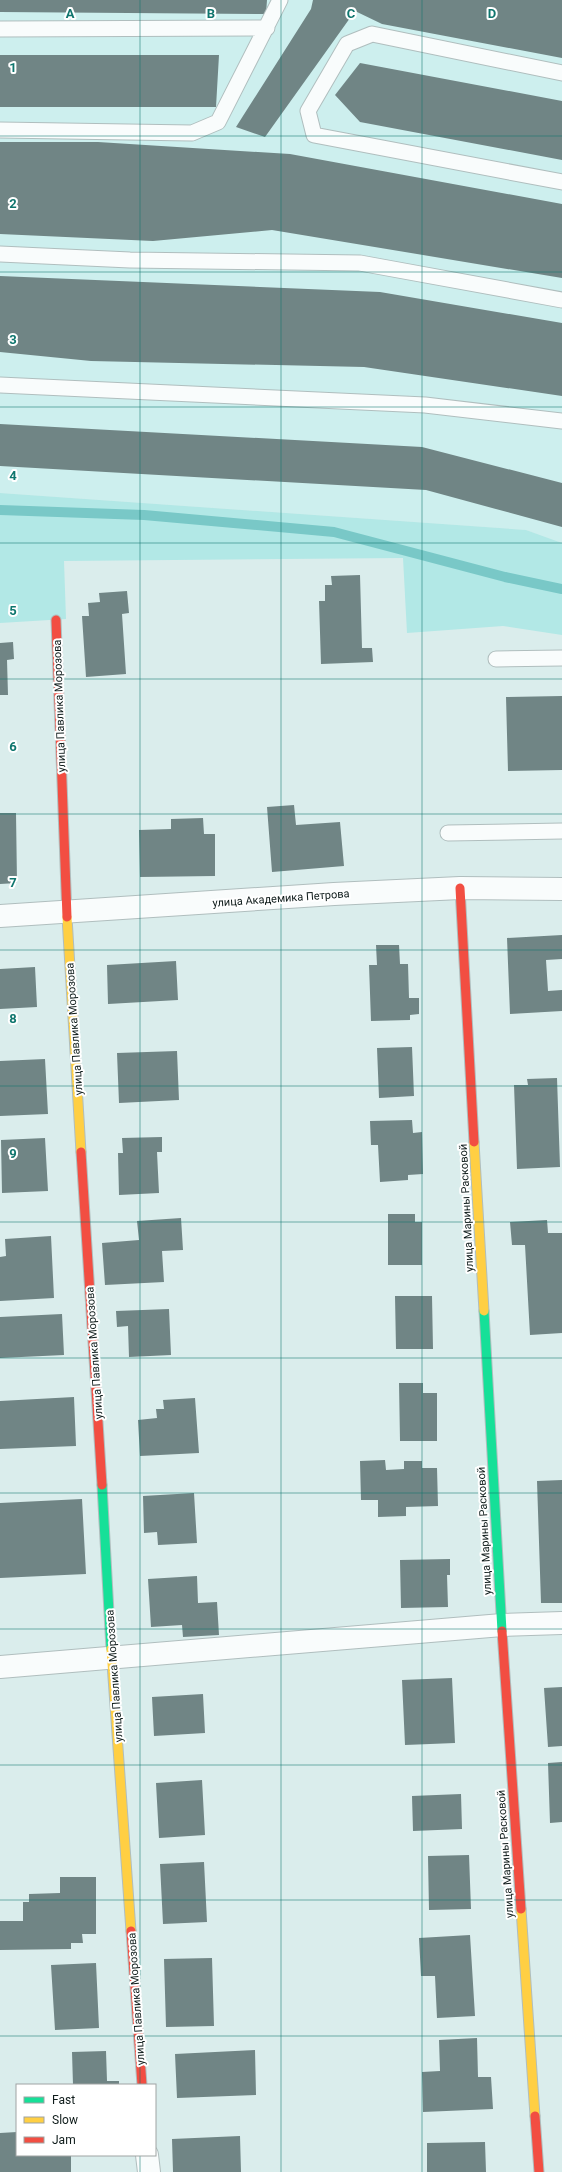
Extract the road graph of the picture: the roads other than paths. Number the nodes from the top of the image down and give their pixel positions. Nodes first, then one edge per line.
1 (280, 0) edge
2 (267, 28) junction
3 (0, 29) edge
4 (562, 74) edge
5 (0, 130) edge
6 (562, 182) edge
7 (0, 254) edge
8 (562, 300) edge
9 (0, 385) edge
10 (562, 421) edge
11 (56, 620) dead end
12 (562, 658) edge
13 (496, 659) dead end
14 (562, 831) edge
15 (448, 833) dead end
16 (460, 888) junction
17 (562, 889) edge
18 (67, 912) junction
19 (0, 916) edge
20 (562, 1624) edge
21 (502, 1625) junction
22 (112, 1658) junction
23 (0, 1667) edge
24 (142, 2084) edge
25 (147, 2156) edge
26 (148, 2172) edge
27 (539, 2172) edge

1 - 2 lane
2 - 3 lane
2 - 5 lane
4 - 6 lane
7 - 8 lane
9 - 10 lane
11 - 18 street, улица Павлика Морозова
12 - 13 lane
14 - 15 lane
16 - 17 street, улица Академика Петрова
16 - 18 street, улица Академика Петрова
16 - 21 street, улица Марины Расковой
18 - 19 street, улица Академика Петрова
18 - 22 street, улица Павлика Морозова
20 - 21 street
21 - 22 street
21 - 27 street, улица Марины Расковой
22 - 23 street
22 - 24 street, улица Павлика Морозова
25 - 26 street

